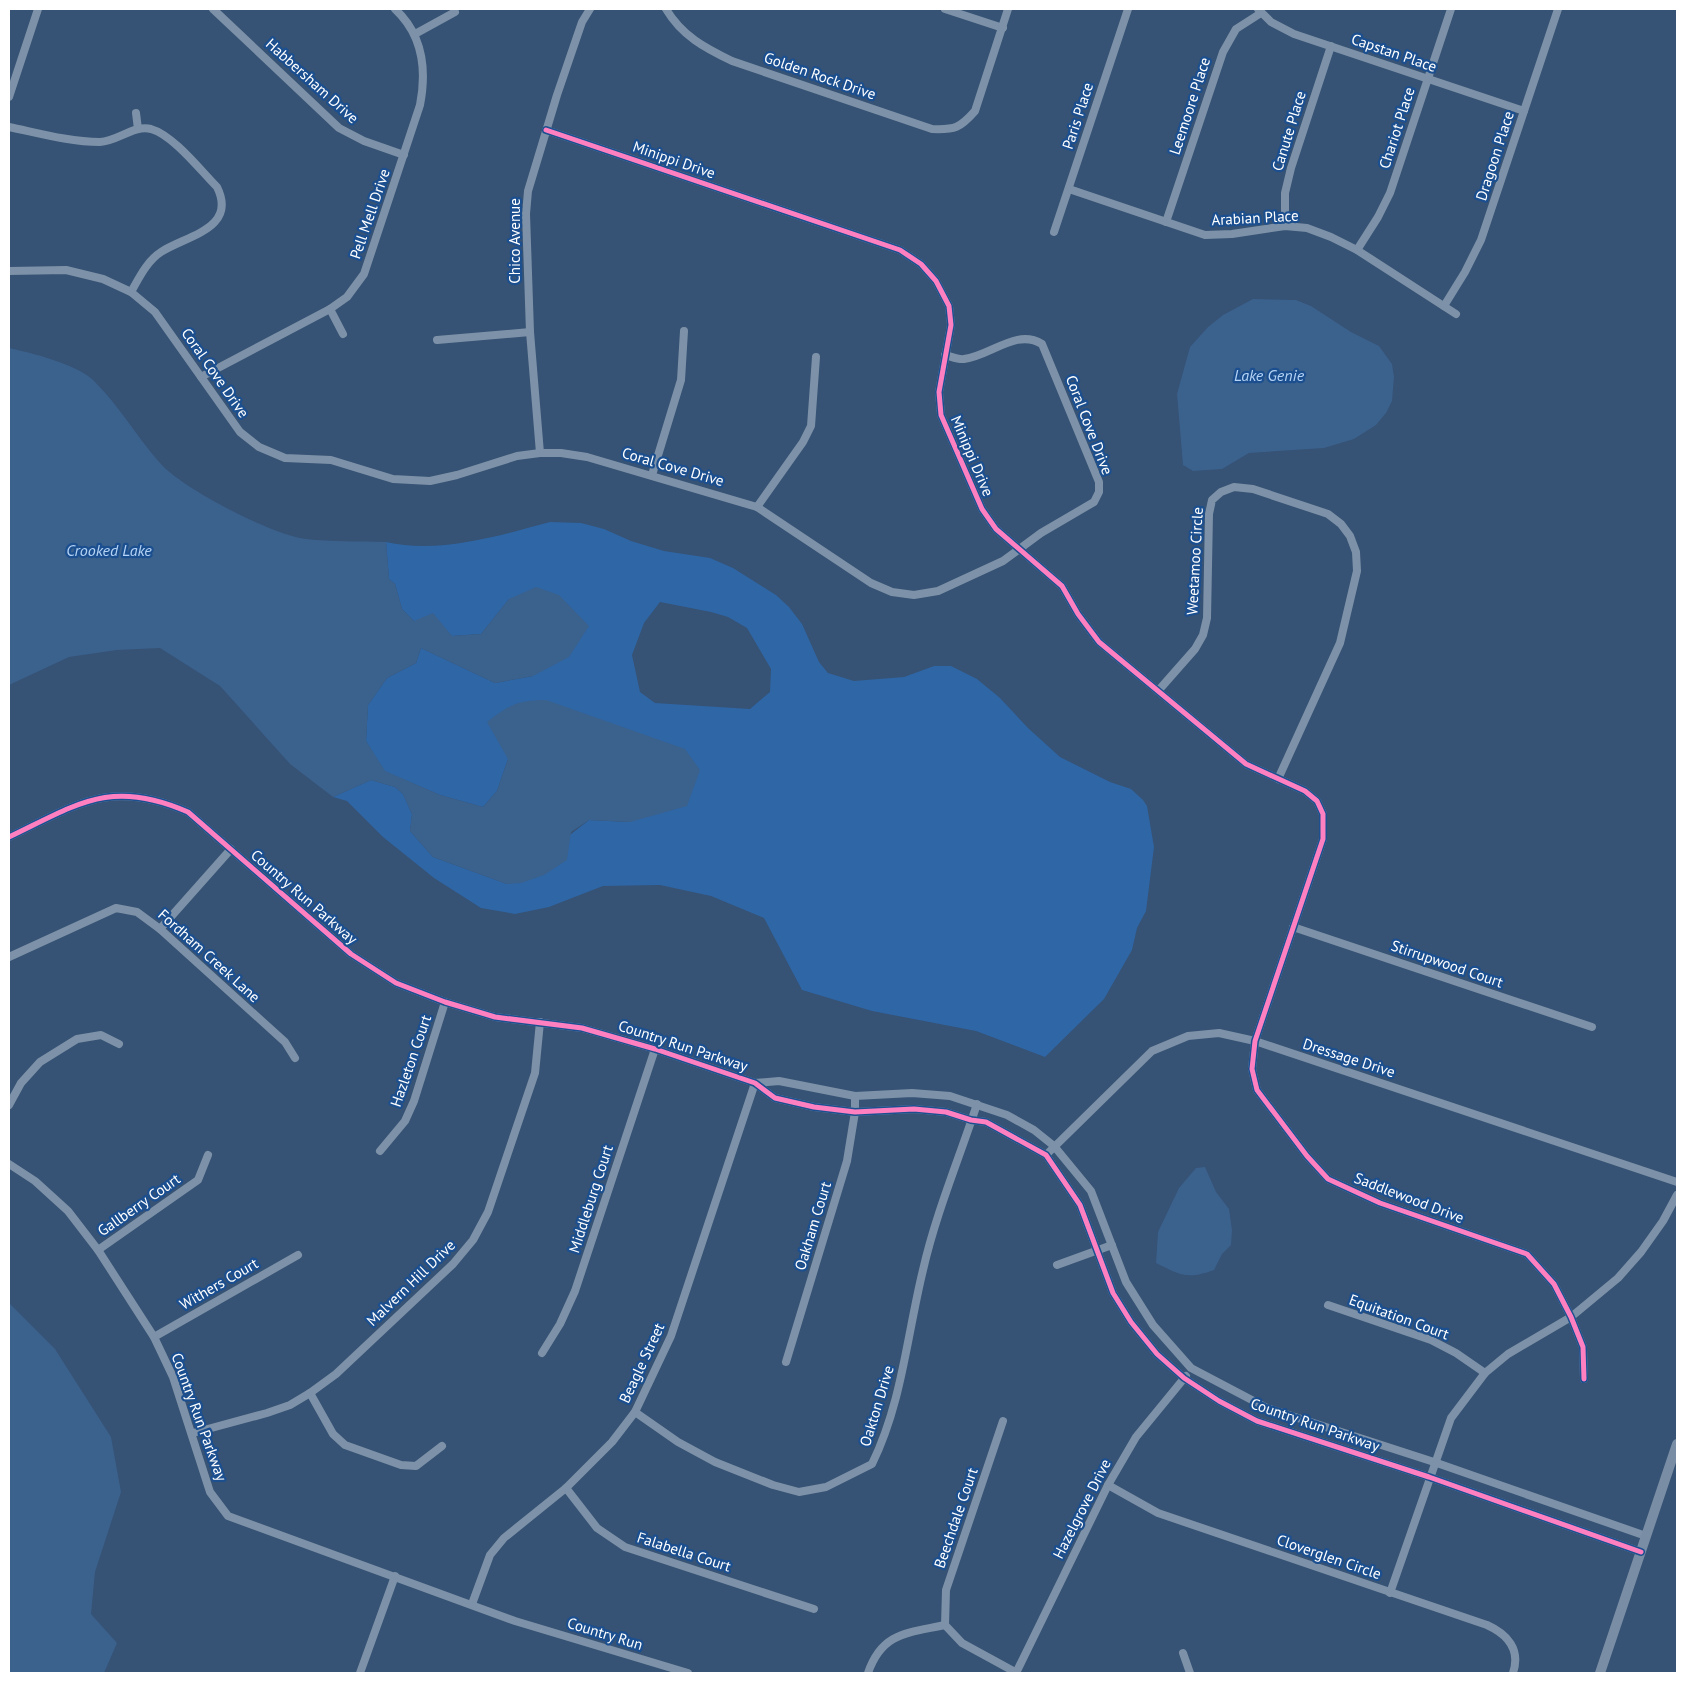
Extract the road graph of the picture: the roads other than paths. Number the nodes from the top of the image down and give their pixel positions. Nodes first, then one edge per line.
1 (38, 9) edge
2 (213, 9) edge
3 (395, 9) edge
4 (590, 9) edge
5 (666, 9) edge
6 (945, 9) edge
7 (1008, 9) edge
8 (1128, 9) edge
9 (1451, 9) edge
10 (1558, 9) edge
11 (1259, 11) edge
12 (455, 12) dead end
13 (1003, 28) junction
14 (415, 34) junction
15 (1331, 46) junction
16 (1427, 79) junction
17 (9, 97) edge
18 (1524, 111) junction
19 (136, 113) dead end
20 (9, 128) edge
21 (138, 129) junction
22 (546, 130) junction
23 (404, 155) junction
24 (1069, 188) junction
25 (1166, 222) junction
26 (1285, 226) junction
27 (1054, 232) dead end
28 (1356, 250) junction
29 (9, 271) edge
30 (131, 292) junction
31 (1444, 306) junction
32 (330, 309) junction
33 (1456, 314) dead end
34 (684, 331) dead end
35 (530, 332) junction
36 (344, 334) dead end
37 (437, 340) dead end
38 (945, 355) junction
39 (816, 357) dead end
40 (201, 377) junction
41 (540, 453) junction
42 (652, 475) junction
43 (757, 507) junction
44 (1019, 551) junction
45 (1158, 691) junction
46 (1278, 779) junction
47 (9, 837) edge
48 (230, 849) junction
49 (1312, 875) joint
50 (1293, 927) junction
51 (160, 929) junction
52 (9, 957) edge
53 (445, 1002) junction
54 (540, 1022) junction
55 (1592, 1027) dead end
56 (1255, 1041) junction
57 (119, 1044) dead end
58 (655, 1049) junction
59 (295, 1058) dead end
60 (755, 1083) junction
61 (856, 1096) junction
62 (977, 1104) junction
63 (9, 1106) edge
64 (855, 1112) junction
65 (971, 1120) junction
66 (1054, 1146) junction
67 (380, 1151) dead end
68 (1046, 1154) junction
69 (208, 1155) dead end
70 (9, 1164) edge
71 (1677, 1182) edge
72 (1677, 1195) edge
73 (1112, 1246) junction
74 (98, 1250) junction
75 (1098, 1250) junction
76 (298, 1255) dead end
77 (1057, 1265) dead end
78 (1328, 1306) dead end
79 (1570, 1317) junction
80 (154, 1337) junction
81 (542, 1353) dead end
82 (786, 1362) dead end
83 (1192, 1368) junction
84 (1484, 1374) junction
85 (1184, 1378) junction
86 (1584, 1379) dead end
87 (310, 1393) junction
88 (635, 1412) junction
89 (1003, 1421) dead end
90 (193, 1433) junction
91 (1677, 1444) edge
92 (442, 1446) dead end
93 (1434, 1462) junction
94 (1429, 1477) junction
95 (1108, 1485) junction
96 (566, 1488) junction
97 (1646, 1536) junction
98 (1641, 1552) junction
99 (394, 1576) junction
100 (1390, 1593) junction
101 (472, 1604) junction
102 (814, 1609) dead end
103 (515, 1621) joint
104 (945, 1625) junction
105 (1183, 1653) dead end
106 (360, 1673) edge
107 (688, 1673) edge
108 (868, 1673) edge
109 (1016, 1673) edge
110 (1190, 1673) edge
111 (1513, 1673) edge
112 (1600, 1673) edge

1 - 17 street
2 - 23 street, Habbersham Drive
3 - 14 street, Pell Mell Drive
4 - 22 street, Chico Avenue
5 - 13 street, Golden Rock Drive
6 - 13 street
7 - 13 street
8 - 24 street, Paris Place
9 - 16 street, Chariot Place
10 - 18 street, Dragoon Place
11 - 15 street, Capstan Place
11 - 25 street, Leemoore Place
12 - 14 street
14 - 23 street, Pell Mell Drive
15 - 16 street, Capstan Place
15 - 26 street, Canute Place
16 - 18 street, Capstan Place
16 - 28 street, Chariot Place
18 - 31 street, Dragoon Place
19 - 21 street
20 - 21 street
21 - 30 street
22 - 35 street, Chico Avenue
22 - 38 street, Minippi Drive
23 - 32 street, Pell Mell Drive
24 - 25 street, Arabian Place
24 - 27 street, Paris Place
25 - 26 street, Arabian Place
26 - 28 street, Arabian Place
28 - 31 street, Arabian Place
29 - 30 street, Coral Cove Drive
30 - 40 street, Coral Cove Drive
31 - 33 street, Arabian Place
32 - 36 street
32 - 40 street, Pell Mell Drive
34 - 42 street
35 - 37 street
35 - 41 street, Chico Avenue
38 - 44 street, Minippi Drive
38 - 44 street, Coral Cove Drive
39 - 43 street
40 - 41 street, Coral Cove Drive
41 - 42 street, Coral Cove Drive
42 - 43 street, Coral Cove Drive
43 - 44 street, Coral Cove Drive
44 - 45 street, Minippi Drive
45 - 46 street, Minippi Drive
45 - 46 street, Weetamoo Circle
46 - 49 street, Minippi Drive
47 - 48 street, Country Run Parkway
48 - 51 street
48 - 53 street, Country Run Parkway
49 - 50 street, Saddlewood Drive
50 - 55 street, Stirrupwood Court
50 - 56 street, Saddlewood Drive
51 - 52 street, Fordham Creek Lane
51 - 59 street, Fordham Creek Lane
53 - 54 street, Country Run Parkway
53 - 67 street, Hazleton Court
54 - 58 street, Country Run Parkway
54 - 87 street, Malvern Hill Drive
56 - 66 street, Dressage Drive
56 - 71 street, Dressage Drive
56 - 79 street, Saddlewood Drive
57 - 63 street
58 - 60 street, Country Run Parkway
58 - 81 street, Middleburg Court
60 - 61 street, Country Run Parkway
60 - 64 street, Country Run Parkway
60 - 88 street, Beagle Street
61 - 62 street, Country Run Parkway
61 - 64 street, Oakham Court
62 - 65 street, Oakton Drive
62 - 66 street, Country Run Parkway
64 - 65 street, Country Run Parkway
64 - 82 street, Oakham Court
65 - 68 street, Country Run Parkway
65 - 88 street, Oakton Drive
66 - 68 street, Dressage Drive
66 - 73 street, Country Run Parkway
68 - 75 street, Country Run Parkway
69 - 74 street, Gallberry Court
70 - 74 street, Country Run Parkway
72 - 79 street
73 - 75 street
73 - 83 street, Country Run Parkway
74 - 80 street, Country Run Parkway
75 - 77 street
75 - 85 street, Country Run Parkway
76 - 80 street, Withers Court
78 - 84 street, Equitation Court
79 - 84 street
79 - 86 street, Saddlewood Drive
80 - 90 street, Country Run Parkway
83 - 85 street, Hazelgrove Drive
83 - 93 street, Country Run Parkway
84 - 93 street
85 - 94 street, Country Run Parkway
85 - 95 street, Hazelgrove Drive
87 - 90 street, Malvern Hill Drive
87 - 92 street
88 - 96 street, Beagle Street
89 - 104 street, Beechdale Court
90 - 99 street, Country Run Parkway
91 - 97 main road
93 - 94 street
93 - 97 street, Country Run Parkway
94 - 98 street, Country Run Parkway
94 - 100 street
95 - 100 street, Cloverglen Circle
95 - 109 street, Hazelgrove Drive
96 - 101 street, Beagle Street
96 - 102 street, Falabella Court
97 - 98 main road
98 - 112 main road
99 - 101 street, Country Run Parkway
99 - 106 street
100 - 111 street, Cloverglen Circle
101 - 103 street, Country Run Parkway
103 - 107 street, Country Run
104 - 108 street
104 - 109 street
105 - 110 street

